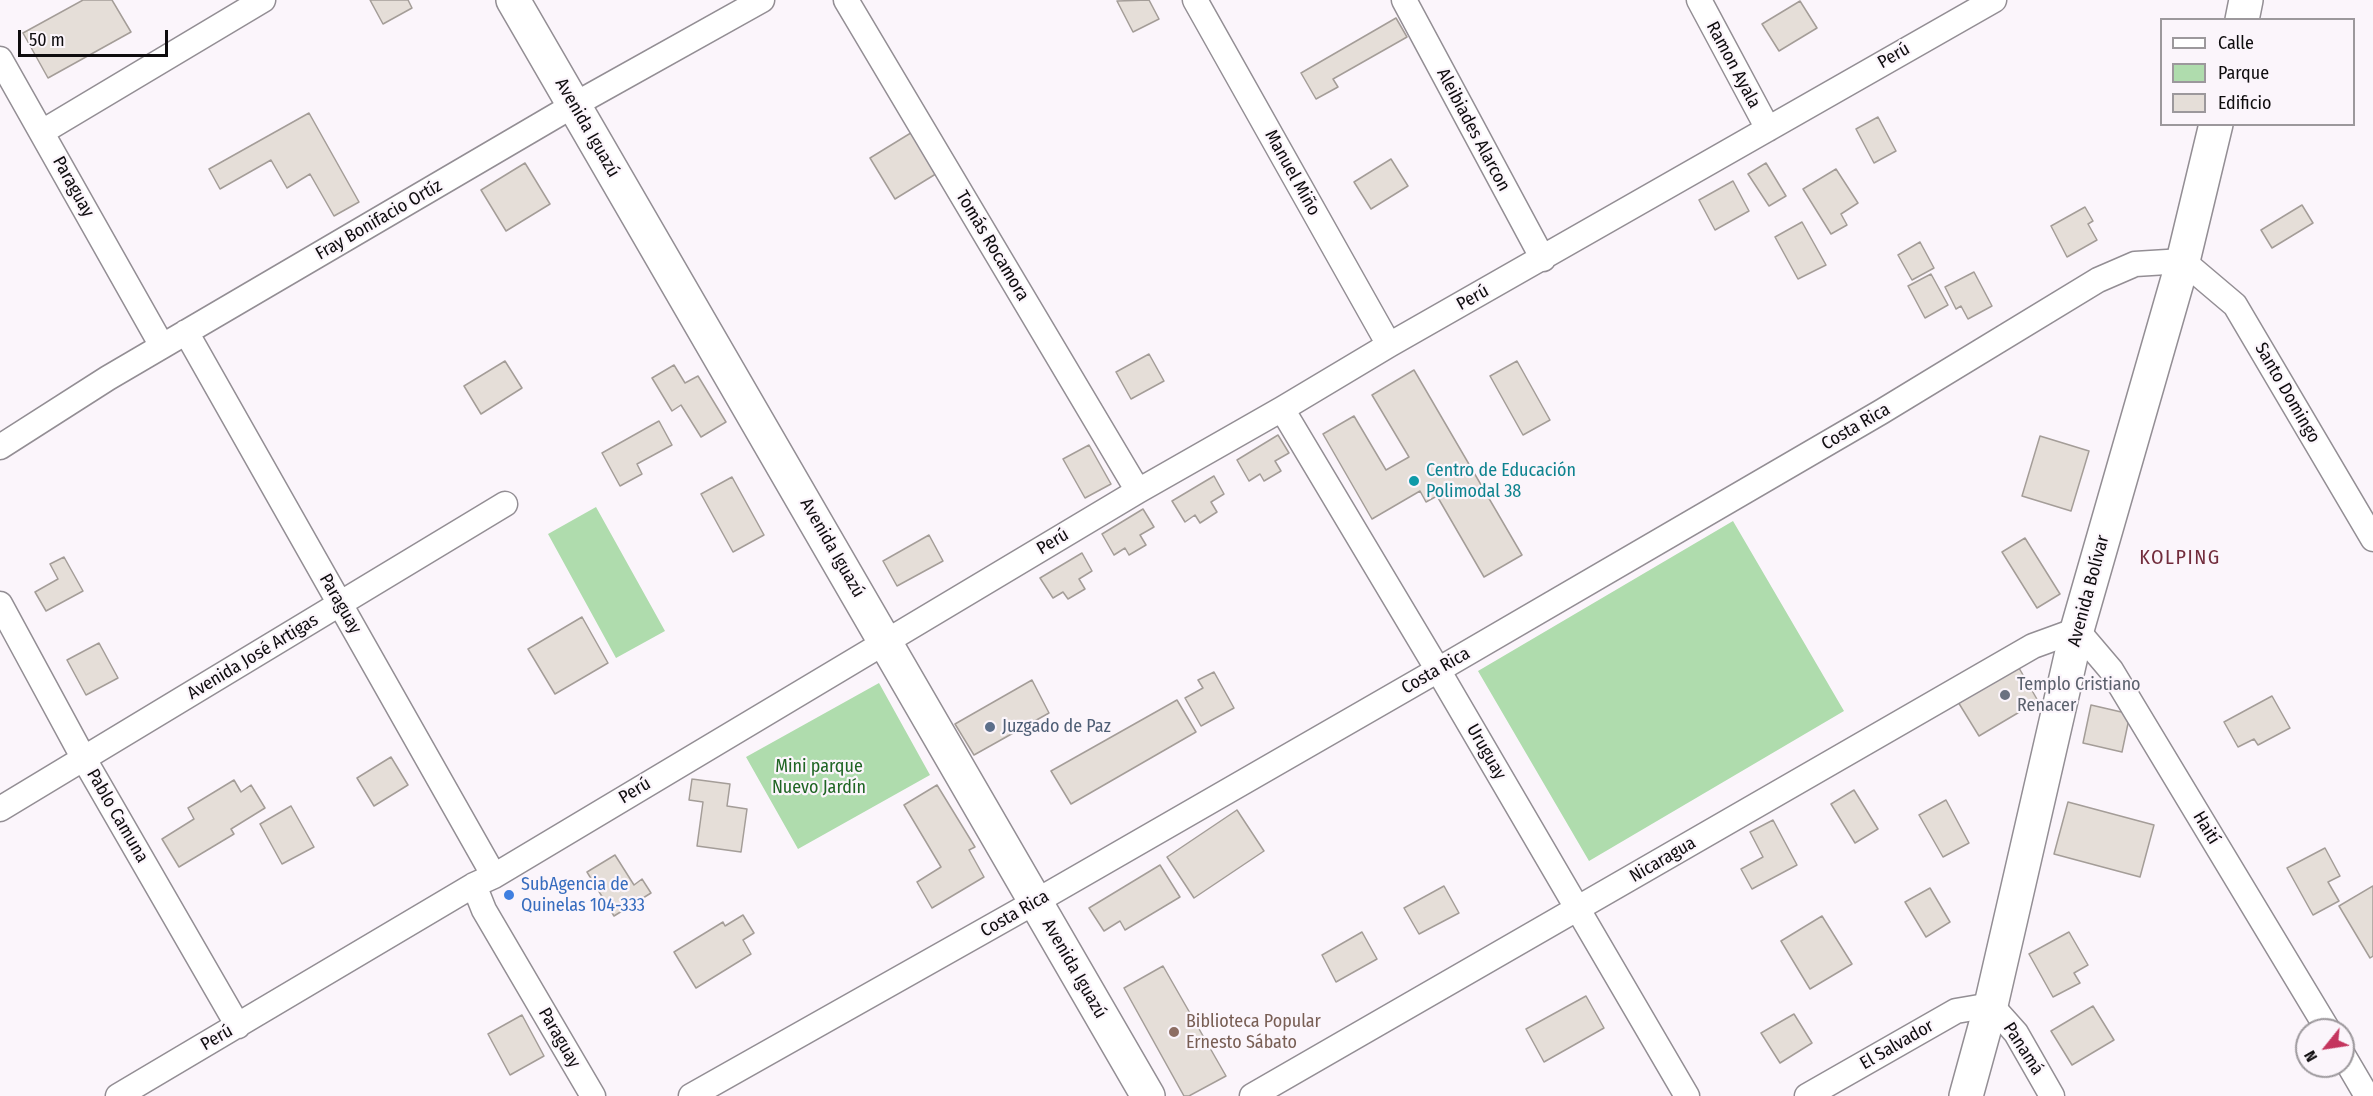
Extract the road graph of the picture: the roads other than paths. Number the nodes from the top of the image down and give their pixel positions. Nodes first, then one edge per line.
1 (263, 0) edge
2 (513, 0) edge
3 (762, 0) edge
4 (846, 0) edge
5 (1195, 0) edge
6 (1404, 0) edge
7 (1699, 0) edge
8 (1994, 0) edge
9 (2246, 0) edge
10 (2242, 18) edge
11 (0, 58) edge
12 (574, 105) junction
13 (2216, 126) edge
14 (1768, 129) junction
15 (42, 132) junction
16 (1543, 259) junction
17 (2183, 261) junction
18 (186, 333) junction
19 (1389, 345) junction
20 (162, 346) junction
21 (1282, 410) junction
22 (0, 447) edge
23 (1138, 491) junction
24 (505, 504) dead end
25 (2373, 539) edge
26 (0, 604) edge
27 (339, 604) junction
28 (2077, 630) junction
29 (886, 642) junction
30 (1438, 670) junction
31 (84, 759) junction
32 (0, 809) edge
33 (484, 880) junction
34 (1035, 902) junction
35 (1577, 910) junction
36 (1991, 1005) junction
37 (2321, 1018) edge
38 (238, 1026) junction
39 (2355, 1076) edge
40 (118, 1096) edge
41 (593, 1096) edge
42 (691, 1096) edge
43 (1148, 1096) edge
44 (1252, 1096) edge
45 (1687, 1096) edge
46 (1808, 1096) edge
47 (1966, 1096) edge
48 (2052, 1096) edge
49 (2367, 1096) edge

1 - 15 street
2 - 12 main road, Avenida Iguazú
3 - 12 street, Fray Bonifacio Ortíz
4 - 23 street, Tomás Rocamora
5 - 19 street, Manuel Miño
6 - 16 street, Aleibiades Alarcon
7 - 14 street, Ramon Ayala
8 - 14 street, Perú
9 - 10 main road
11 - 15 street, Paraguay
12 - 18 street, Fray Bonifacio Ortíz
12 - 29 main road, Avenida Iguazú
13 - 17 main road, Avenida Bolívar
14 - 16 street, Perú
15 - 20 street, Paraguay
16 - 19 street, Perú
17 - 25 street, Santo Domingo
17 - 28 main road, Avenida Bolívar
17 - 30 street, Costa Rica
18 - 20 street, Fray Bonifacio Ortíz
18 - 27 street, Paraguay
19 - 21 street, Perú
20 - 22 street, Fray Bonifacio Ortíz
21 - 23 street, Perú
21 - 30 street, Uruguay
23 - 29 street, Perú
24 - 27 street, Avenida José Artigas
26 - 31 street, Pablo Camuna
27 - 31 street, Avenida José Artigas
27 - 33 street, Paraguay
28 - 35 street, Nicaragua
28 - 36 main road, Avenida Bolívar
28 - 37 street, Haití
29 - 33 street, Perú
29 - 34 main road, Avenida Iguazú
30 - 34 street, Costa Rica
30 - 35 street, Uruguay
31 - 32 street, Avenida José Artigas
31 - 38 street, Pablo Camuna
33 - 38 street, Perú
33 - 41 street, Paraguay
34 - 42 street, Costa Rica
34 - 43 main road, Avenida Iguazú
35 - 44 street, Nicaragua
35 - 45 street, Uruguay
36 - 46 street, El Salvador
36 - 47 main road, Avenida Bolívar
36 - 48 street, Panamá
38 - 40 street, Perú
39 - 49 street

